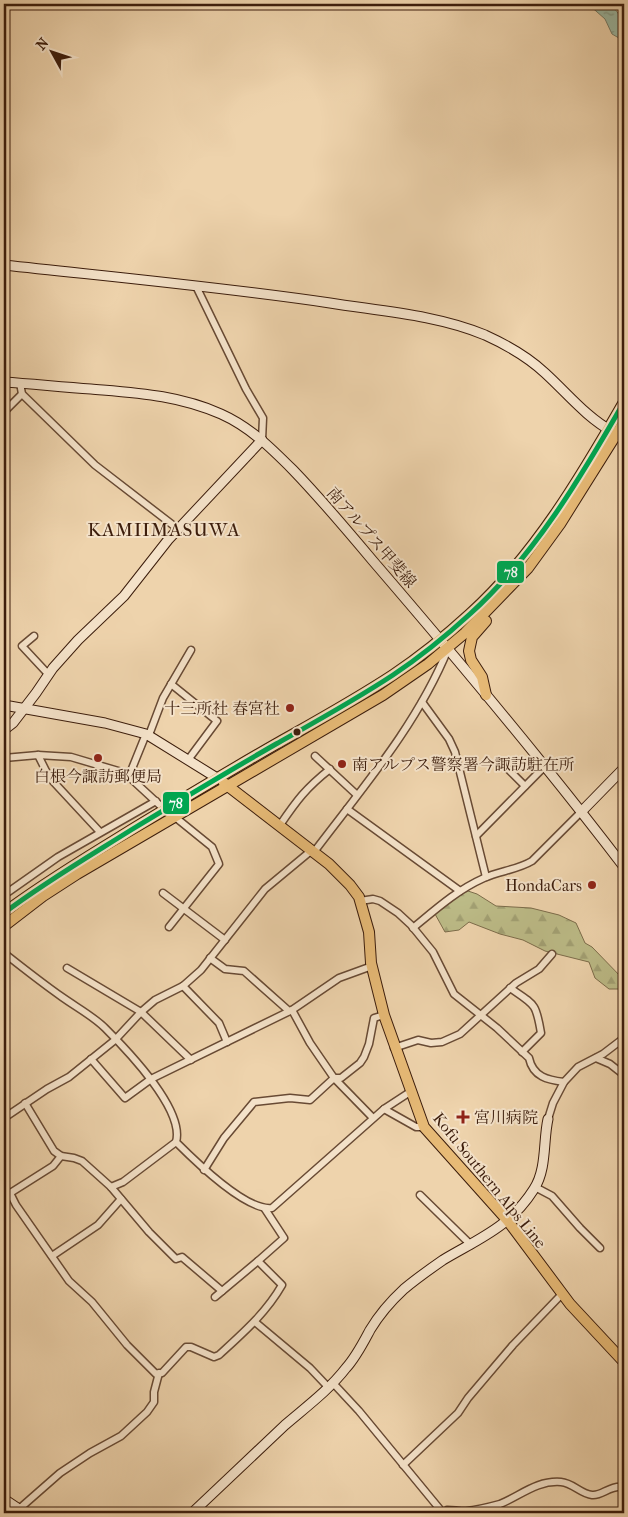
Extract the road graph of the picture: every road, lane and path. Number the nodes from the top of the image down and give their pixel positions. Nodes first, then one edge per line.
1 (4, 265) edge
2 (196, 286) junction
3 (4, 382) edge
4 (20, 384) junction
5 (22, 394) junction
6 (624, 402) edge
7 (4, 412) edge
8 (624, 422) edge
9 (613, 432) junction
10 (262, 440) junction
11 (178, 529) junction
12 (520, 577) junction
13 (34, 636) dead end
14 (441, 639) junction
15 (448, 648) junction
16 (192, 650) dead end
17 (48, 675) junction
18 (171, 684) junction
19 (486, 695) junction
20 (422, 702) junction
21 (4, 705) edge
22 (23, 709) junction
23 (4, 730) edge
24 (148, 734) junction
25 (38, 755) junction
26 (316, 756) dead end
27 (4, 758) edge
28 (188, 760) junction
29 (545, 766) junction
30 (507, 768) dead end
31 (624, 768) edge
32 (330, 769) junction
33 (129, 776) junction
34 (217, 778) junction
35 (228, 785) junction
36 (525, 786) junction
37 (358, 795) junction
38 (156, 801) junction
39 (347, 809) junction
40 (165, 810) junction
41 (582, 811) junction
42 (175, 817) junction
43 (280, 825) junction
44 (100, 832) junction
45 (476, 836) junction
46 (313, 851) junction
47 (624, 867) edge
48 (486, 877) junction
49 (460, 891) junction
50 (163, 893) dead end
51 (4, 895) edge
52 (360, 901) junction
53 (184, 909) junction
54 (4, 913) edge
55 (4, 926) edge
56 (169, 927) dead end
57 (413, 928) junction
58 (225, 940) junction
59 (4, 953) edge
60 (552, 954) dead end
61 (210, 958) junction
62 (372, 966) junction
63 (68, 968) dead end
64 (183, 986) junction
65 (510, 988) junction
66 (290, 1011) junction
67 (141, 1012) junction
68 (384, 1015) junction
69 (480, 1015) junction
70 (624, 1038) edge
71 (115, 1040) junction
72 (227, 1042) junction
73 (394, 1048) junction
74 (522, 1052) junction
75 (596, 1058) junction
76 (91, 1059) junction
77 (191, 1060) junction
78 (624, 1075) edge
79 (334, 1078) junction
80 (151, 1079) junction
81 (564, 1082) junction
82 (410, 1092) junction
83 (25, 1103) junction
84 (384, 1109) junction
85 (4, 1118) edge
86 (373, 1118) junction
87 (548, 1119) joint
88 (424, 1128) junction
89 (176, 1142) junction
90 (61, 1156) junction
91 (204, 1170) junction
92 (111, 1187) junction
93 (535, 1187) junction
94 (7, 1195) edge
95 (420, 1195) dead end
96 (121, 1198) junction
97 (265, 1209) junction
98 (508, 1221) junction
99 (471, 1245) junction
100 (600, 1248) dead end
101 (52, 1256) junction
102 (258, 1261) junction
103 (222, 1291) junction
104 (562, 1294) junction
105 (215, 1297) dead end
106 (255, 1322) junction
107 (624, 1362) edge
108 (159, 1373) junction
109 (330, 1385) junction
110 (403, 1465) junction
111 (624, 1487) edge
112 (4, 1499) edge
113 (22, 1512) edge
114 (192, 1513) edge
115 (443, 1513) edge

1 - 2 street
2 - 9 street
2 - 10 street
3 - 4 street, 南アルプス甲斐線
4 - 5 street
4 - 10 street, 南アルプス甲斐線
5 - 7 street
5 - 11 street
6 - 9 main road
8 - 9 main road
9 - 12 main road
9 - 14 main road
10 - 11 street
10 - 14 street, 南アルプス甲斐線
11 - 17 street
12 - 15 main road
12 - 19 main road
13 - 17 street
14 - 15 street, 南アルプス甲斐線
14 - 34 main road
15 - 19 street, 南アルプス甲斐線
15 - 20 street
15 - 35 main road
16 - 18 street
17 - 22 street
18 - 24 street
18 - 28 street
19 - 29 street, 南アルプス甲斐線
20 - 37 street
20 - 45 street
21 - 22 street
22 - 23 street
22 - 24 street
24 - 28 street
24 - 33 street
25 - 27 street
25 - 33 street
25 - 44 street
26 - 32 street
28 - 34 street
29 - 36 street
29 - 41 street, 南アルプス甲斐線
30 - 36 street
31 - 41 street
32 - 37 street
32 - 43 street
33 - 38 street
34 - 35 main road, Kofu Southern Alps Line
34 - 40 main road
35 - 42 main road
35 - 43 main road, Kofu Southern Alps Line
36 - 45 street
37 - 39 street
38 - 40 street
38 - 44 street
39 - 46 street
39 - 49 street
40 - 54 main road
41 - 47 street, 南アルプス甲斐線
41 - 48 street
42 - 53 street
42 - 55 main road
43 - 46 main road, Kofu Southern Alps Line
44 - 51 street
45 - 48 street
46 - 52 main road, Kofu Southern Alps Line
46 - 58 street
48 - 49 street
49 - 57 street
50 - 53 street
52 - 57 street
52 - 62 main road, Kofu Southern Alps Line
53 - 56 street
53 - 58 street
57 - 69 street
58 - 61 street
59 - 71 street
60 - 65 street
61 - 64 street
61 - 66 street
62 - 66 street
62 - 68 main road, Kofu Southern Alps Line
63 - 67 street
64 - 67 street
64 - 72 street
65 - 69 street
65 - 74 street
66 - 72 street
66 - 79 street
67 - 71 street
67 - 77 street
68 - 73 main road, Kofu Southern Alps Line
68 - 79 street
69 - 73 street
69 - 74 street
70 - 75 street
71 - 76 street
71 - 80 street
72 - 77 street
73 - 82 main road, Kofu Southern Alps Line
74 - 81 street
75 - 78 street
75 - 81 street
76 - 80 street
76 - 83 street
77 - 80 street
79 - 86 street
79 - 91 street
80 - 89 street
81 - 87 street
82 - 84 street
82 - 88 main road, Kofu Southern Alps Line
83 - 85 street
83 - 90 street
84 - 86 street
84 - 88 street
86 - 97 street
87 - 93 street
88 - 98 main road, Kofu Southern Alps Line
89 - 91 street
89 - 92 street
90 - 92 street
90 - 94 street
91 - 97 street
92 - 96 street
93 - 98 street
93 - 100 street
94 - 101 street
95 - 99 street
96 - 101 street
96 - 103 street
97 - 102 street
98 - 99 street
98 - 104 main road, Kofu Southern Alps Line
99 - 109 street
101 - 108 street
102 - 103 street
102 - 106 street
103 - 105 street
104 - 107 main road, Kofu Southern Alps Line
104 - 110 street
106 - 108 street
106 - 109 street
108 - 113 street
109 - 110 street
109 - 114 street
110 - 115 street
111 - 115 street
112 - 113 street

